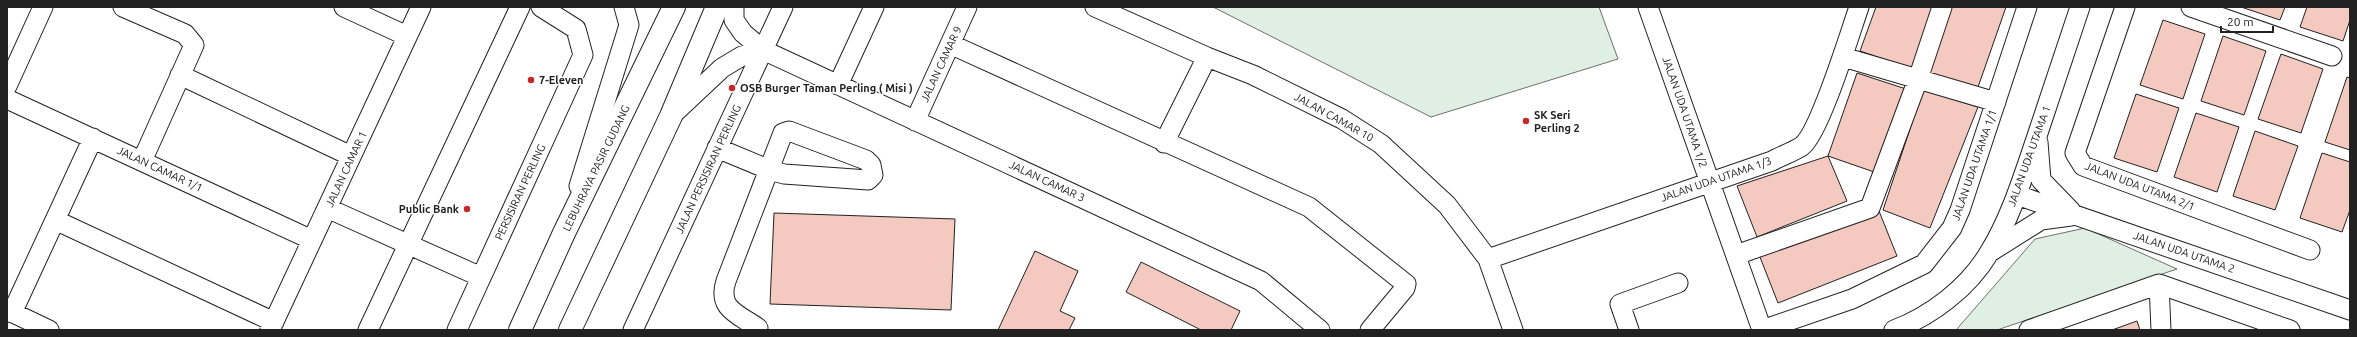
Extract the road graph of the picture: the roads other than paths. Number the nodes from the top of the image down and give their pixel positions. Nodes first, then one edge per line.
1 (43, 7) edge
2 (123, 7) edge
3 (344, 7) edge
4 (421, 7) edge
5 (520, 7) edge
6 (541, 7) edge
7 (624, 7) edge
8 (717, 7) edge
9 (734, 7) edge
10 (783, 7) edge
11 (874, 7) edge
12 (968, 7) edge
13 (1095, 7) edge
14 (1648, 7) edge
15 (1858, 7) edge
16 (1942, 7) edge
17 (2027, 7) edge
18 (2080, 7) edge
19 (2124, 7) edge
20 (2191, 7) edge
21 (674, 8) edge
22 (407, 36) junction
23 (950, 44) junction
24 (763, 50) junction
25 (2332, 56) dead end
26 (1206, 57) junction
27 (1843, 57) junction
28 (180, 76) junction
29 (1918, 79) junction
30 (838, 85) junction
31 (7, 86) edge
32 (7, 99) edge
33 (1996, 102) junction
34 (671, 116) junction
35 (915, 121) junction
36 (2037, 135) junction
37 (93, 138) junction
38 (1164, 143) junction
39 (717, 148) junction
40 (351, 156) junction
41 (142, 161) junction
42 (770, 170) junction
43 (1710, 181) junction
44 (2017, 195) junction
45 (327, 208) junction
46 (2077, 216) junction
47 (55, 220) junction
48 (564, 233) junction
49 (312, 240) junction
50 (408, 244) junction
51 (2310, 250) dead end
52 (1988, 254) junction
53 (1736, 255) junction
54 (1488, 259) junction
55 (482, 276) junction
56 (1678, 283) dead end
57 (2159, 284) junction
58 (2350, 310) edge
59 (10, 311) edge
60 (272, 326) edge
61 (758, 328) dead end
62 (1900, 329) edge
63 (49, 330) edge
64 (368, 330) edge
65 (457, 330) edge
66 (520, 330) edge
67 (570, 330) edge
68 (633, 330) edge
69 (1320, 330) edge
70 (1370, 330) edge
71 (1513, 330) edge
72 (1629, 330) edge
73 (1762, 330) edge
74 (2029, 330) edge
75 (2161, 330) edge
76 (2290, 330) edge

1 - 31 street
2 - 28 street
3 - 22 street
4 - 22 street, JALAN CAMAR 1
5 - 50 street
6 - 55 street, PERSISIRAN PERLING
7 - 48 street
8 - 34 highway
9 - 24 street, JALAN CAMAR 3
10 - 24 street, JALAN PERSISIRAN PERLING
11 - 30 street
12 - 23 street, JALAN CAMAR 9
13 - 26 street, JALAN CAMAR 10
14 - 43 street, JALAN UDA UTAMA 1/2
15 - 27 street, JALAN UDA UTAMA 1/3
16 - 29 street
17 - 33 street, JALAN UDA UTAMA 1/1
18 - 36 street, JALAN UDA UTAMA 1
19 - 51 street, JALAN UDA UTAMA 2/1
20 - 25 street
21 - 48 highway, LEBUHRAYA PASIR GUDANG
22 - 40 street, JALAN CAMAR 1
23 - 35 street, JALAN CAMAR 9
23 - 38 street
24 - 30 street, JALAN CAMAR 3
24 - 34 street
24 - 39 street, JALAN PERSISIRAN PERLING
26 - 38 street
26 - 54 street, JALAN CAMAR 10
27 - 29 street
27 - 43 street, JALAN UDA UTAMA 1/3
28 - 40 street
28 - 41 street
29 - 33 street
29 - 53 street
30 - 35 street, JALAN CAMAR 3
32 - 37 street, JALAN CAMAR 1/1
33 - 73 street, JALAN UDA UTAMA 1/1
34 - 67 highway
35 - 69 street, JALAN CAMAR 3
36 - 44 street, JALAN UDA UTAMA 1
36 - 46 street
37 - 41 street, JALAN CAMAR 1/1
37 - 47 street
38 - 70 street
39 - 42 street
39 - 68 street, JALAN PERSISIRAN PERLING
40 - 45 street, JALAN CAMAR 1
41 - 49 street, JALAN CAMAR 1/1
42 - 42 street
42 - 61 street
43 - 53 street, JALAN UDA UTAMA 1/2
43 - 54 street, JALAN UDA UTAMA 1/3
44 - 46 street, JALAN UDA UTAMA 2
44 - 52 street, JALAN UDA UTAMA 1
45 - 49 street, JALAN CAMAR 1
45 - 50 street
46 - 52 street
46 - 58 street, JALAN UDA UTAMA 2
47 - 59 street
47 - 60 street
48 - 66 highway, LEBUHRAYA PASIR GUDANG
49 - 60 street, JALAN CAMAR 1
50 - 55 street
50 - 64 street
52 - 62 street, JALAN UDA UTAMA 1
53 - 73 street, JALAN UDA UTAMA 1/2
54 - 71 street, JALAN CAMAR 10
55 - 65 street, PERSISIRAN PERLING
56 - 72 street
57 - 74 street
57 - 75 street
57 - 76 street
59 - 63 street

